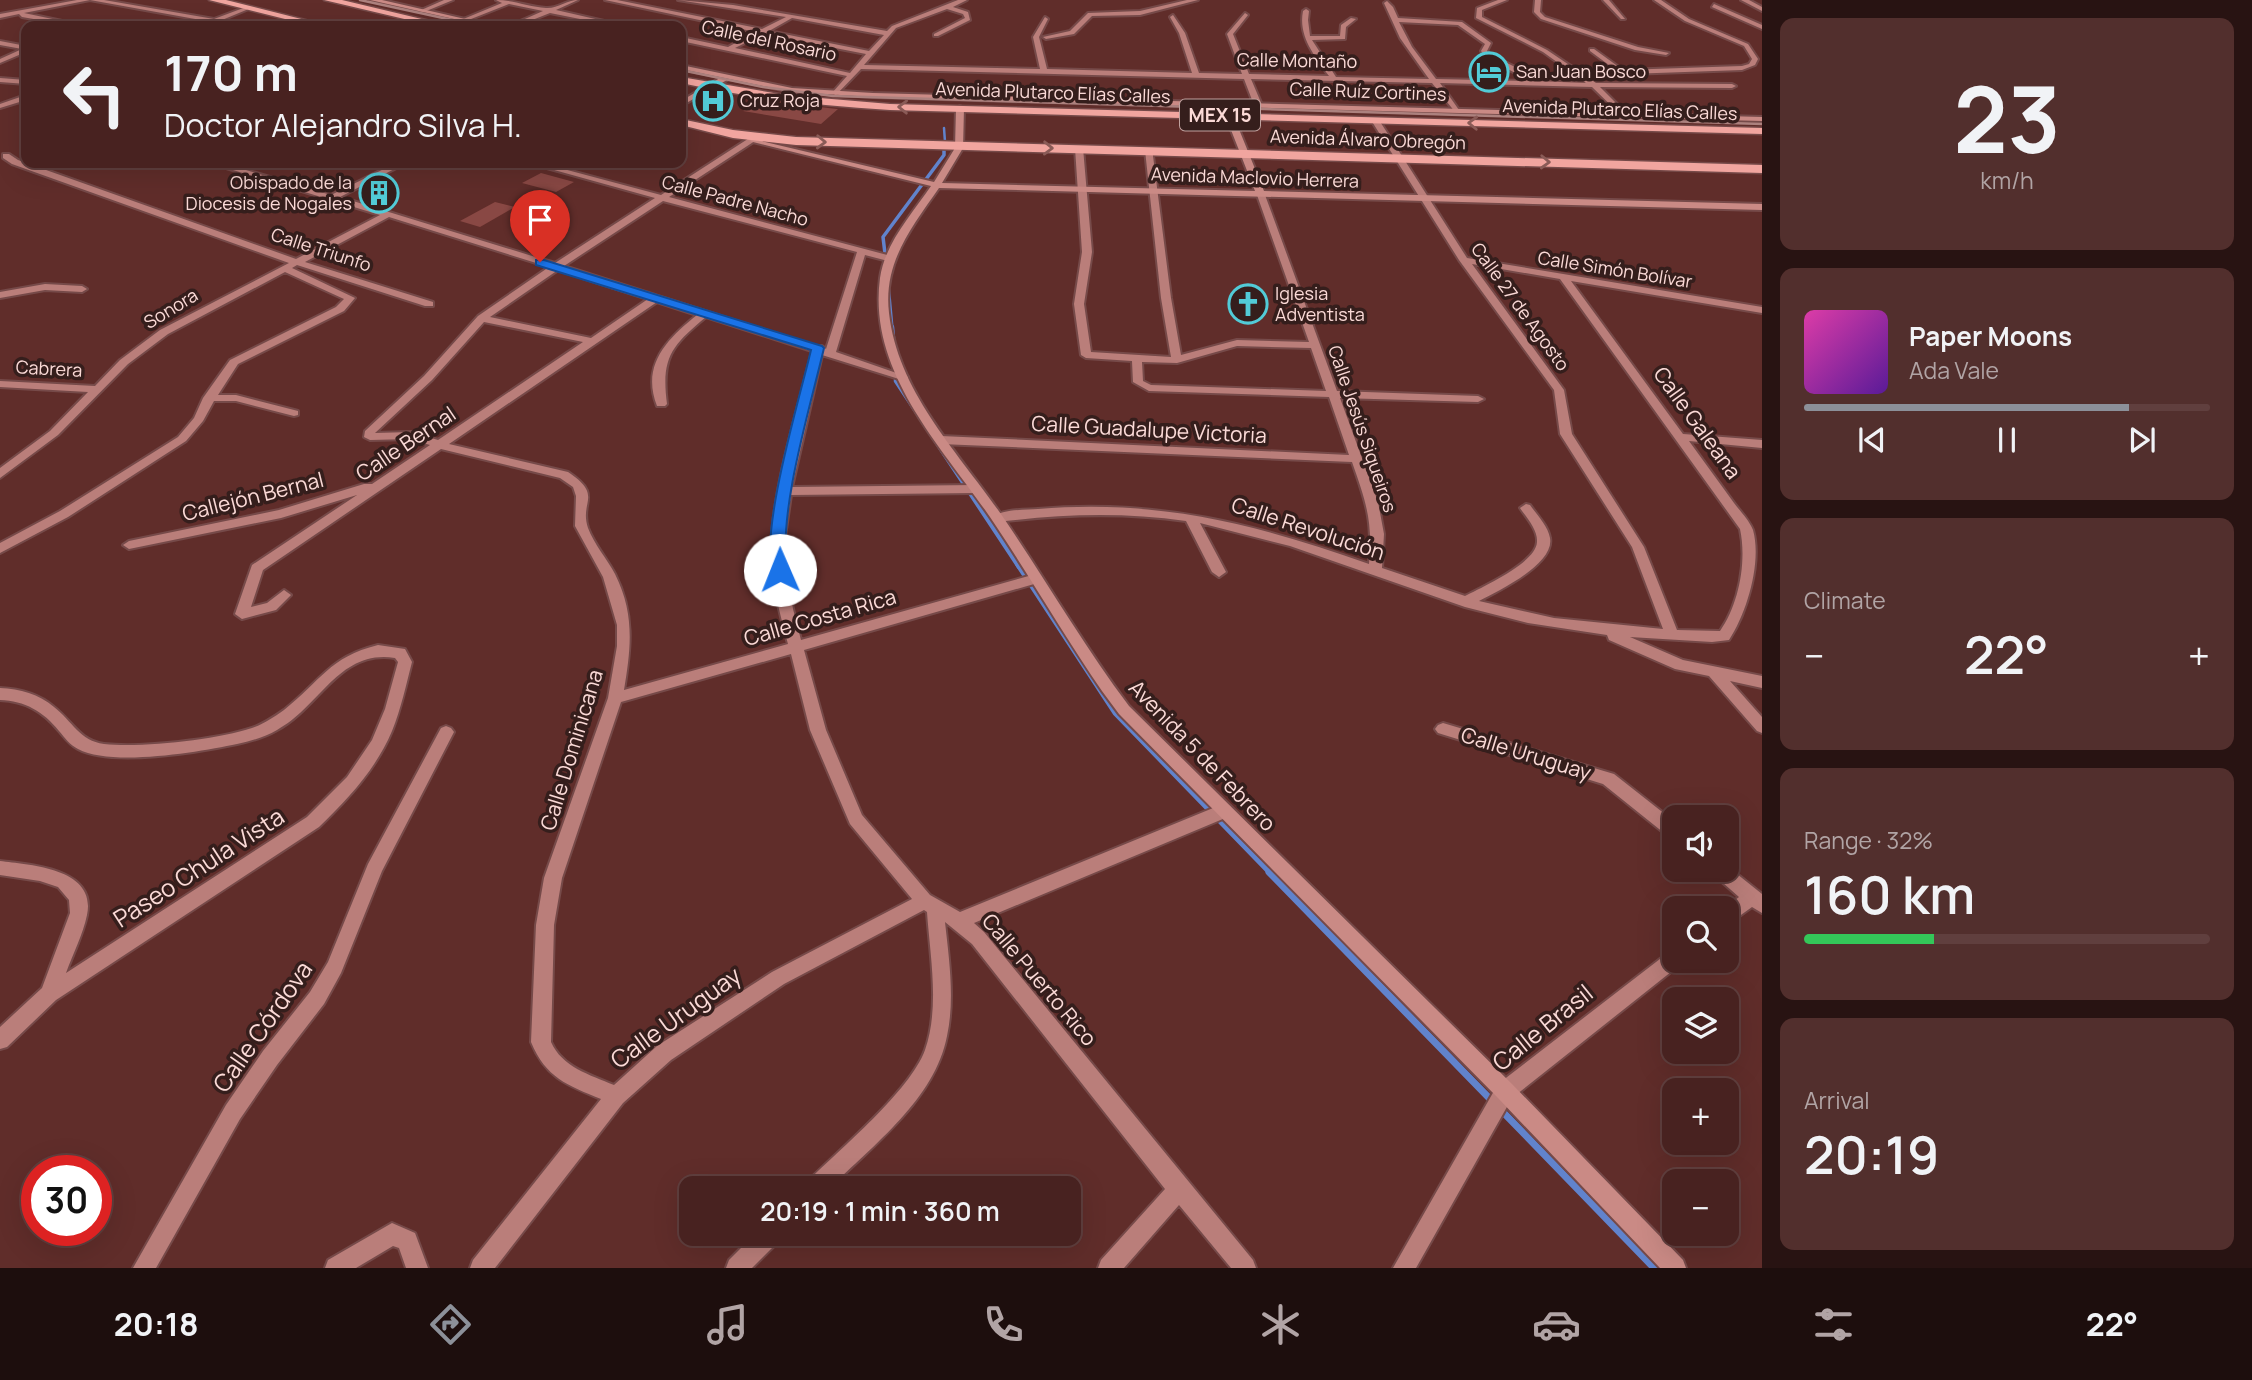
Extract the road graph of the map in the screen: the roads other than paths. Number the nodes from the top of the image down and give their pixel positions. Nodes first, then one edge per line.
1 (86, 0) edge
2 (93, 0) edge
3 (214, 0) edge
4 (329, 0) edge
5 (373, 0) edge
6 (450, 0) edge
7 (499, 0) edge
8 (575, 0) edge
9 (608, 0) edge
10 (640, 0) edge
11 (681, 0) edge
12 (754, 0) edge
13 (964, 0) edge
14 (1195, 0) edge
15 (1504, 0) edge
16 (1538, 0) edge
17 (1606, 0) edge
18 (1657, 0) edge
19 (1744, 0) edge
20 (511, 1) edge
21 (1387, 3) dead end
22 (628, 4) junction
23 (1714, 6) dead end
24 (743, 7) junction
25 (948, 7) junction
26 (248, 8) junction
27 (617, 9) dead end
28 (1762, 9) edge
29 (550, 10) junction
30 (1306, 10) dead end
31 (422, 11) junction
32 (0, 14) edge
33 (13, 14) junction
34 (605, 14) dead end
35 (1245, 15) dead end
36 (790, 17) junction
37 (1173, 17) dead end
38 (1623, 18) dead end
39 (1045, 19) dead end
40 (1353, 19) dead end
41 (464, 20) junction
42 (593, 20) junction
43 (1394, 20) junction
44 (54, 21) edge
45 (215, 21) joint
46 (295, 21) edge
47 (383, 21) edge
48 (469, 21) edge
49 (524, 21) edge
50 (598, 21) edge
51 (838, 26) junction
52 (1762, 27) edge
53 (763, 31) junction
54 (830, 31) dead end
55 (887, 33) junction
56 (936, 35) dead end
57 (821, 36) dead end
58 (1045, 37) dead end
59 (1308, 38) junction
60 (686, 40) edge
61 (812, 41) junction
62 (0, 43) edge
63 (11, 45) junction
64 (803, 47) dead end
65 (21, 48) edge
66 (0, 49) edge
67 (729, 49) junction
68 (1592, 50) dead end
69 (21, 51) edge
70 (794, 52) dead end
71 (869, 53) junction
72 (1666, 53) dead end
73 (781, 60) junction
74 (0, 61) edge
75 (860, 67) junction
76 (686, 68) edge
77 (1044, 70) junction
78 (1621, 72) junction
79 (1196, 74) junction
80 (850, 75) junction
81 (1248, 75) junction
82 (1334, 77) junction
83 (727, 78) junction
84 (0, 80) edge
85 (1435, 80) junction
86 (686, 81) edge
87 (21, 82) edge
88 (1533, 83) junction
89 (1594, 85) junction
90 (1638, 86) junction
91 (1732, 86) dead end
92 (710, 87) junction
93 (836, 93) junction
94 (21, 99) edge
95 (686, 101) edge
96 (1226, 104) junction
97 (1258, 105) junction
98 (0, 106) edge
99 (960, 108) junction
100 (1455, 110) junction
101 (1623, 115) junction
102 (1230, 116) junction
103 (1762, 119) edge
104 (1375, 120) junction
105 (686, 123) edge
106 (1762, 131) edge
107 (755, 139) junction
108 (960, 146) junction
109 (1079, 148) junction
110 (1149, 150) junction
111 (1245, 154) junction
112 (6, 156) dead end
113 (1399, 158) junction
114 (15, 162) junction
115 (21, 164) edge
116 (0, 168) edge
117 (32, 168) edge
118 (231, 168) edge
119 (392, 168) edge
120 (552, 168) edge
121 (1762, 169) edge
122 (938, 185) junction
123 (1083, 188) junction
124 (1154, 191) junction
125 (1261, 195) junction
126 (332, 198) junction
127 (663, 198) junction
128 (1426, 199) junction
129 (1762, 207) edge
130 (388, 214) junction
131 (861, 253) junction
132 (888, 258) junction
133 (1464, 260) junction
134 (296, 262) junction
135 (556, 267) junction
136 (284, 268) junction
137 (1564, 278) junction
138 (82, 289) dead end
139 (0, 295) edge
140 (656, 298) junction
141 (429, 304) dead end
142 (1762, 310) edge
143 (705, 313) junction
144 (482, 318) junction
145 (592, 341) junction
146 (1314, 345) junction
147 (824, 351) junction
148 (1137, 360) junction
149 (1177, 360) junction
150 (903, 377) junction
151 (0, 384) edge
152 (96, 389) junction
153 (1331, 394) junction
154 (209, 398) junction
155 (1478, 399) dead end
156 (662, 404) dead end
157 (294, 413) dead end
158 (1682, 437) junction
159 (941, 440) junction
160 (1762, 444) edge
161 (440, 445) junction
162 (1356, 459) junction
163 (0, 474) edge
164 (384, 482) junction
165 (976, 489) junction
166 (785, 491) junction
167 (1526, 508) dead end
168 (998, 518) junction
169 (1191, 518) junction
170 (1756, 538) edge
171 (129, 545) dead end
172 (0, 549) edge
173 (1219, 572) dead end
174 (1375, 572) junction
175 (1036, 579) junction
176 (284, 596) dead end
177 (1465, 602) junction
178 (1599, 631) junction
179 (1672, 635) junction
180 (795, 647) junction
181 (1714, 673) junction
182 (1762, 682) edge
183 (0, 694) edge
184 (615, 698) junction
185 (1762, 727) edge
186 (1443, 729) dead end
187 (446, 732) dead end
188 (1224, 811) junction
189 (1662, 822) edge
190 (0, 868) edge
191 (1734, 882) edge
192 (1757, 901) edge
193 (930, 904) junction
194 (1739, 911) edge
195 (959, 921) junction
196 (1662, 968) edge
197 (49, 994) junction
198 (0, 1040) edge
199 (1504, 1091) junction
200 (616, 1096) junction
201 (827, 1176) edge
202 (1178, 1189) junction
203 (759, 1246) edge
204 (144, 1268) edge
205 (336, 1268) edge
206 (417, 1268) edge
207 (481, 1268) edge
208 (737, 1268) edge
209 (1109, 1268) edge
210 (1245, 1268) edge
211 (1404, 1268) edge
212 (1675, 1268) edge

1 - 33 street
2 - 45 street
3 - 26 highway
4 - 47 highway
5 - 31 street
6 - 31 street
7 - 20 street
8 - 29 street
9 - 22 street
10 - 22 street
11 - 24 street
12 - 24 street
13 - 25 street
14 - 58 street
15 - 89 street
16 - 72 street
17 - 38 street
18 - 78 street
19 - 28 street
20 - 29 street
20 - 41 street
21 - 43 street
22 - 27 street
22 - 53 street
23 - 52 street
24 - 36 street
25 - 55 street
25 - 56 street
26 - 45 street
26 - 46 highway
29 - 42 street
29 - 49 street
30 - 59 street
31 - 41 street
32 - 33 street
33 - 44 street
34 - 42 street
35 - 81 street
36 - 51 street
36 - 53 street
37 - 79 street
39 - 77 street
40 - 59 street
41 - 48 street
42 - 50 street
43 - 85 street
43 - 88 street
51 - 54 street
51 - 55 street
53 - 61 street
53 - 67 street
55 - 71 street
57 - 61 street
59 - 82 street
60 - 67 street, Calle del Rosario
61 - 64 street
61 - 71 street
62 - 63 street
63 - 65 street
63 - 66 street
67 - 73 street, Calle del Rosario
68 - 78 street
69 - 74 street
70 - 73 street
71 - 75 street
73 - 80 street, Calle del Rosario
75 - 77 street, Calle Montaño
75 - 80 street
76 - 83 street, Calle Ruíz Cortines
77 - 79 street, Calle Montaño
78 - 90 street
79 - 81 street, Calle Montaño
80 - 93 street
81 - 82 street, Calle Montaño
81 - 97 street
82 - 85 street, Calle Montaño
83 - 92 street
83 - 93 street, Calle Ruíz Cortines
84 - 87 street
85 - 88 street, Calle Montaño
85 - 100 street
86 - 92 highway, Avenida Plutarco Elías Calles / MEX 15
88 - 89 street, Calle Montaño
89 - 90 street, Calle Montaño
89 - 101 street
90 - 91 street, Calle Montaño
92 - 95 street
99 -> 92 highway, Avenida Plutarco Elías Calles / MEX 15
93 - 96 street, Calle Ruíz Cortines
94 - 98 street
96 - 97 street, Calle Ruíz Cortines
96 - 102 street, Calle Jesús Siqueiros
97 - 100 street, Calle Ruíz Cortines
99 - 102 highway, Avenida Plutarco Elías Calles / MEX 15
99 - 108 street, Avenida 5 de Febrero
100 - 101 street, Calle Ruíz Cortines
101 - 103 street, Calle Ruíz Cortines
102 - 104 highway, Avenida Plutarco Elías Calles / MEX 15
102 - 111 street, Calle Jesús Siqueiros
106 -> 104 highway, Avenida Plutarco Elías Calles / MEX 15
104 - 113 street, Calle 27 de Agosto
105 - 107 highway, Avenida Álvaro Obregón / MEX 15
107 -> 108 highway, Avenida Álvaro Obregón / MEX 15
107 - 122 street, Avenida Maclovio Herrera
107 - 127 street
108 -> 109 highway, Avenida Álvaro Obregón / MEX 15
108 - 122 street, Avenida 5 de Febrero
109 - 110 highway, Avenida Álvaro Obregón / MEX 15
109 - 123 street
110 - 111 highway, Avenida Álvaro Obregón / MEX 15
110 - 124 street
111 - 113 highway, Avenida Álvaro Obregón / MEX 15
111 - 125 street, Calle Jesús Siqueiros
112 - 114 street, Calle Triunfo
113 -> 121 highway, Avenida Álvaro Obregón / MEX 15
113 - 128 street, Calle 27 de Agosto
114 - 115 street, Calle Triunfo
114 - 116 street
117 - 134 street, Calle Triunfo
118 - 126 street
119 - 126 street
120 - 127 street, Calle Padre Nacho
122 - 123 street, Avenida Maclovio Herrera
122 - 132 street, Avenida 5 de Febrero
123 - 124 street, Avenida Maclovio Herrera
123 - 148 street
124 - 125 street, Avenida Maclovio Herrera
124 - 149 street
125 - 128 street, Avenida Maclovio Herrera
125 - 146 street, Calle Jesús Siqueiros
126 - 130 street
127 - 131 street, Calle Padre Nacho
127 - 135 street
128 - 129 street, Avenida Maclovio Herrera
128 - 133 street, Calle 27 de Agosto
130 - 134 street, Sonora
130 - 135 street
131 - 132 street, Calle Padre Nacho
131 - 147 street, Calle Puerto Rico
132 - 150 street, Avenida 5 de Febrero
133 - 137 street, Calle Simón Bolívar
133 - 179 street, Calle 27 de Agosto
134 - 136 street, Sonora
134 - 141 street, Calle Triunfo
135 - 140 street
135 - 144 street
136 - 152 street, Sonora
136 - 154 street
137 - 142 street, Calle Simón Bolívar
137 - 158 street, Calle Galeana
138 - 139 street
140 - 143 street
140 - 145 street, Calle Bernal
143 - 147 street
143 - 156 street
144 - 145 street
144 - 161 street
145 - 161 street, Calle Bernal
146 - 149 street
146 - 153 street, Calle Jesús Siqueiros
147 - 150 street
147 - 166 street, Calle Puerto Rico
148 - 149 street
148 - 153 street
150 - 159 street, Avenida 5 de Febrero
151 - 152 street, Cabrera
152 - 163 street, Sonora
153 - 155 street
153 - 162 street, Calle Jesús Siqueiros
154 - 157 street
154 - 172 street
158 - 160 street
158 - 170 street, Calle Galeana
159 - 162 street, Calle Guadalupe Victoria
159 - 165 street, Avenida 5 de Febrero
161 - 164 street, Calle Bernal
161 - 184 street, Calle Dominicana
162 - 174 street, Calle Jesús Siqueiros
164 - 171 street, Callejón Bernal
164 - 176 street, Calle Bernal
165 - 166 street
165 - 168 street, Avenida 5 de Febrero
166 - 180 street, Calle Puerto Rico
167 - 177 street
168 - 169 street, Calle Revolución
168 - 175 street, Avenida 5 de Febrero
169 - 173 street
169 - 174 street, Calle Revolución
170 - 179 street, Calle Galeana
174 - 177 street, Calle Revolución
175 - 180 street, Calle Costa Rica
175 - 188 street, Avenida 5 de Febrero
177 - 178 street, Calle Revolución
178 - 179 street, Calle Revolución
178 - 181 street, Calle Revolución
180 - 184 street, Calle Costa Rica
180 - 193 street, Calle Puerto Rico
181 - 182 street, Calle Revolución
181 - 185 street
183 - 197 street, Paseo Chula Vista
184 - 200 street, Calle Dominicana
186 - 189 street, Calle Uruguay
187 - 204 street, Calle Córdova
188 - 195 street
188 - 199 street, Avenida 5 de Febrero
190 - 197 street
191 - 192 street
192 - 194 street
193 - 195 street, Calle Puerto Rico
193 - 200 street, Calle Uruguay
193 - 201 street
195 - 202 street, Calle Puerto Rico
196 - 199 street, Calle Brasil
197 - 198 street, Paseo Chula Vista
199 - 211 street, Calle Brasil
199 - 212 street, Avenida 5 de Febrero
200 - 207 street, Calle Uruguay
202 - 209 street
202 - 210 street, Calle Puerto Rico
203 - 208 street
205 - 206 street

